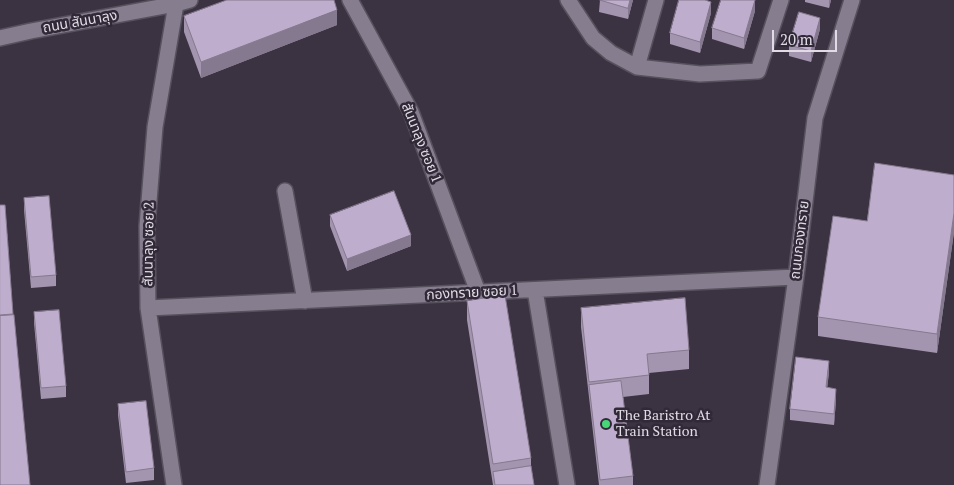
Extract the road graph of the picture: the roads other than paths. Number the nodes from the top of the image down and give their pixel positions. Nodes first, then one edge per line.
1 (350, 0) edge
2 (568, 0) edge
3 (656, 0) edge
4 (781, 0) edge
5 (852, 0) edge
6 (183, 2) edge
7 (0, 38) edge
8 (637, 67) junction
9 (285, 191) dead end
10 (796, 277) junction
11 (535, 290) junction
12 (478, 292) junction
13 (305, 301) junction
14 (148, 308) junction
15 (174, 485) edge
16 (567, 485) edge
17 (767, 485) edge

1 - 12 street, สันนาลุง ซอย 1
2 - 8 street
3 - 8 street
4 - 8 street
5 - 10 street, ถนนกองทราย
6 - 7 street, ถนน สันนาลุง
6 - 14 street, สันนาลุง ซอย 2
9 - 13 street
10 - 11 street, กองทราย ซอย 1
10 - 17 street, ถนนกองทราย
11 - 12 street, กองทราย ซอย 1
11 - 16 street
12 - 13 street, กองทราย ซอย 1
13 - 14 street, กองทราย ซอย 1
14 - 15 street, สันนาลุง ซอย 2

